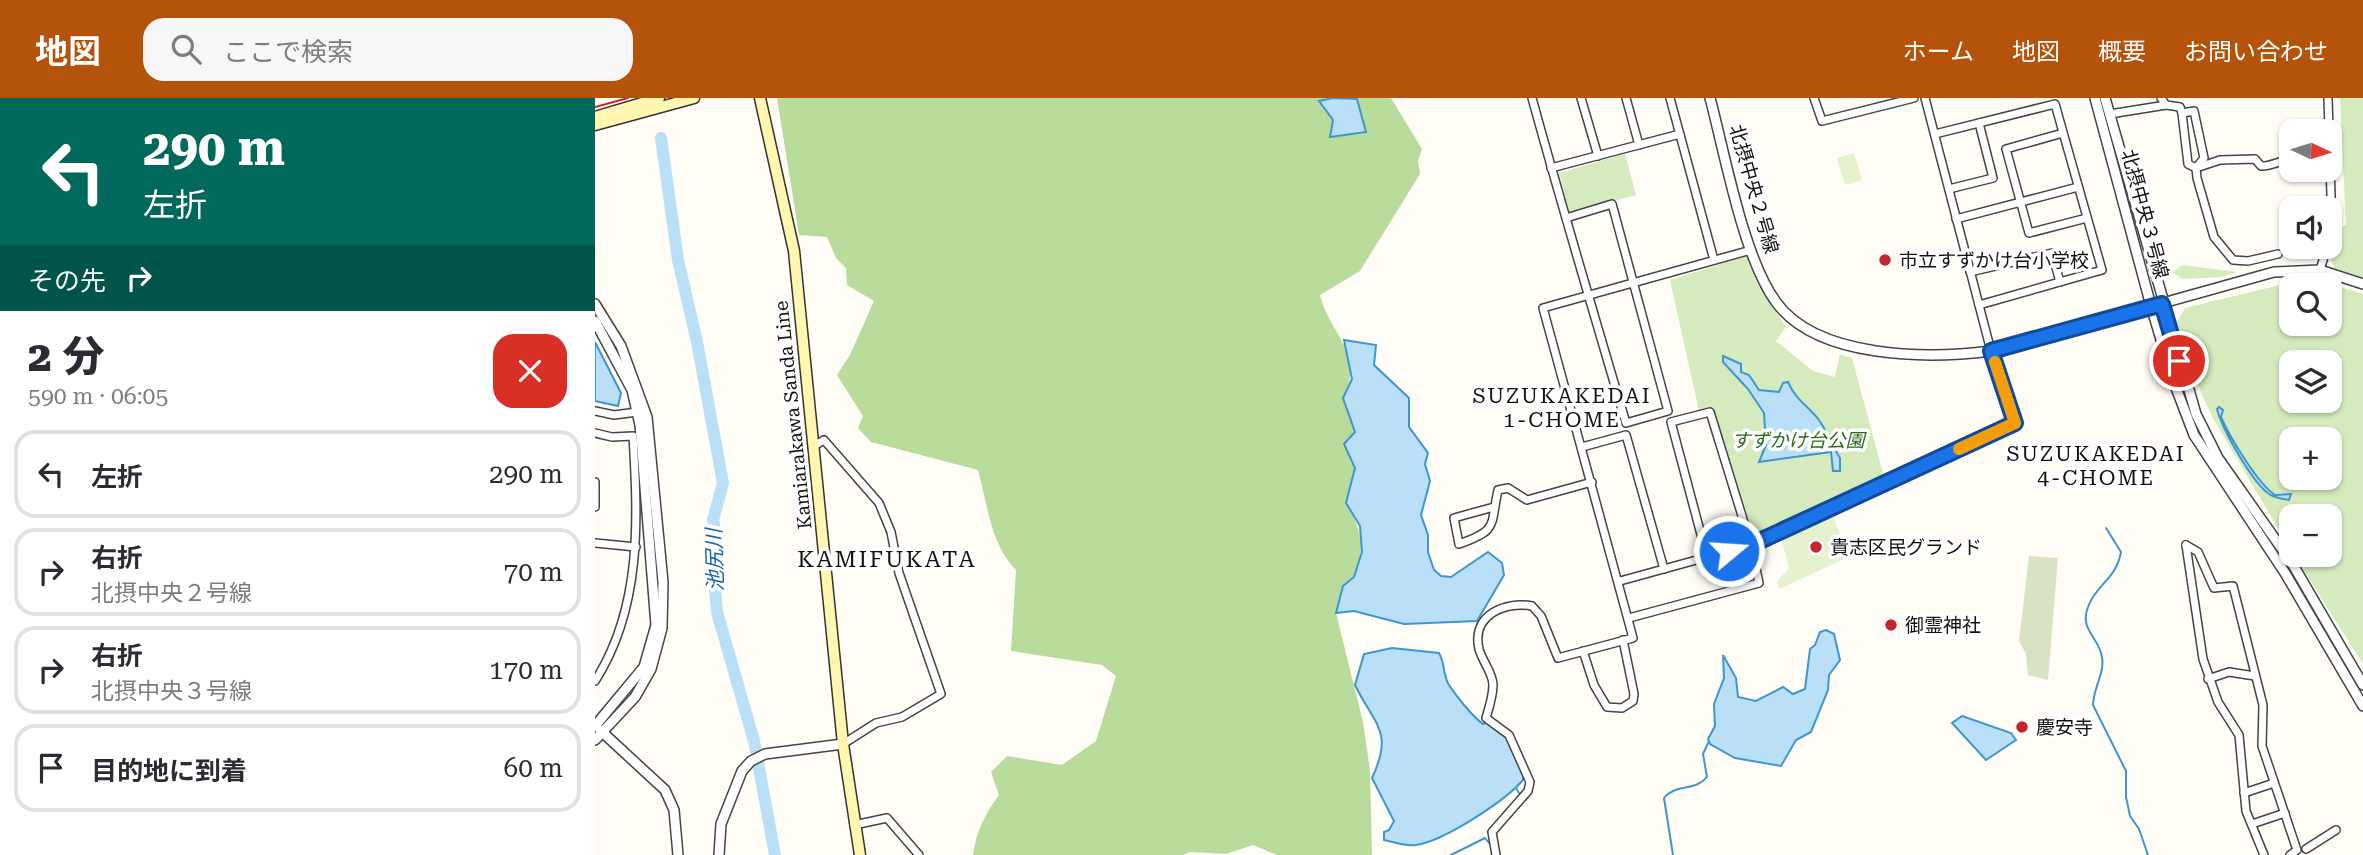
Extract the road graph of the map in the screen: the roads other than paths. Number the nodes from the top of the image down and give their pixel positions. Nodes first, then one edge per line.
1 (659, 98) edge
2 (694, 98) edge
3 (760, 98) edge
4 (1532, 98) edge
5 (1581, 98) edge
6 (1626, 98) edge
7 (1670, 98) edge
8 (1710, 98) edge
9 (1814, 98) edge
10 (1914, 98) edge
11 (1925, 98) edge
12 (2095, 98) edge
13 (2105, 98) edge
14 (2328, 98) edge
15 (2163, 102) edge
16 (2182, 113) junction
17 (2110, 114) junction
18 (595, 117) edge
19 (2329, 119) edge
20 (1979, 123) junction
21 (595, 125) edge
22 (2063, 133) junction
23 (1680, 134) junction
24 (1935, 134) junction
25 (1639, 145) junction
26 (1598, 156) junction
27 (2279, 161) edge
28 (1551, 168) junction
29 (2196, 168) junction
30 (2078, 187) junction
31 (1949, 189) junction
32 (2019, 203) junction
33 (1566, 218) junction
34 (2087, 218) junction
35 (1956, 219) junction
36 (1751, 250) junction
37 (2278, 254) dead end
38 (2323, 259) edge
39 (1714, 260) junction
40 (2320, 270) junction
41 (1970, 272) junction
42 (1635, 282) junction
43 (2060, 282) junction
44 (2363, 284) edge
45 (1588, 295) junction
46 (595, 304) edge
47 (2162, 304) junction
48 (1979, 305) junction
49 (2151, 306) junction
50 (595, 321) edge
51 (1991, 351) junction
52 (595, 411) edge
53 (637, 412) junction
54 (595, 433) edge
55 (814, 446) junction
56 (1582, 447) junction
57 (595, 482) edge
58 (1592, 482) junction
59 (595, 507) edge
60 (1494, 507) junction
61 (595, 543) edge
62 (1751, 545) junction
63 (636, 547) junction
64 (1707, 557) junction
65 (1664, 569) junction
66 (1620, 581) junction
67 (1629, 618) junction
68 (1623, 640) junction
69 (1583, 651) junction
70 (2255, 676) junction
71 (2208, 679) junction
72 (595, 681) edge
73 (2363, 685) edge
74 (2363, 706) edge
75 (597, 727) edge
76 (595, 740) edge
77 (843, 744) junction
78 (2274, 783) junction
79 (2244, 793) junction
80 (2285, 813) junction
81 (2252, 824) junction
82 (854, 825) junction
83 (2336, 830) dead end
84 (2293, 852) edge
85 (2307, 852) edge
86 (678, 855) edge
87 (719, 855) edge
88 (860, 855) edge
89 (919, 855) edge
90 (1496, 855) edge
91 (2264, 855) edge

1 - 18 main road
2 - 21 main road
3 - 55 main road, Kamiarakawa Sanda Line
4 - 28 street
5 - 26 street
6 - 25 street
7 - 23 street
8 - 36 street, 北摂中央２号線
9 - 10 street
11 - 24 street
12 - 49 street, 北摂中央３号線
13 - 17 street, 北摂中央３号線
14 - 19 street
15 - 16 street
15 - 17 street
16 - 29 street
16 - 29 street
17 - 47 street, 北摂中央３号線
20 - 22 street
20 - 24 street
20 - 31 street
22 - 30 street
22 - 32 street
23 - 25 street
23 - 39 street
24 - 31 street
25 - 26 street
26 - 28 street
27 - 29 street
28 - 33 street
29 - 37 street
30 - 32 street
30 - 34 street
31 - 35 street
32 - 34 street
32 - 35 street
33 - 42 street
33 - 45 street
34 - 43 street
35 - 41 street
36 - 39 street
36 - 51 street, 北摂中央２号線
38 - 40 street
39 - 42 street
40 - 44 street, 北摂中央２号線
40 - 47 street, 北摂中央２号線
41 - 43 street
41 - 48 street
42 - 45 street
42 - 45 street
43 - 48 street
45 - 56 street
46 - 75 street
47 - 49 street, 北摂中央２号線
47 - 73 street, 北摂中央３号線
48 - 51 street
49 - 51 street, 北摂中央２号線
49 - 74 street, 北摂中央３号線
50 - 53 street
51 - 62 street
52 - 53 street
53 - 75 street
54 - 63 street
55 - 77 main road, Kamiarakawa Sanda Line
55 - 77 street
56 - 58 street
56 - 65 street
57 - 59 street
58 - 60 street
58 - 66 street
60 - 60 street
61 - 63 street
62 - 64 street
62 - 64 street
62 - 67 street
63 - 72 street
64 - 65 street
65 - 66 street
66 - 67 street
67 - 68 street
68 - 69 street
68 - 69 street
69 - 90 street
70 - 71 street
70 - 71 street
70 - 78 street
71 - 79 street
75 - 76 street
75 - 86 street
77 - 82 main road, Kamiarakawa Sanda Line
77 - 87 street
78 - 79 street
78 - 80 street
79 - 81 street
80 - 81 street
80 - 84 street
81 - 91 street
82 - 88 main road, Kamiarakawa Sanda Line
82 - 89 street
83 - 85 street
84 - 85 street

